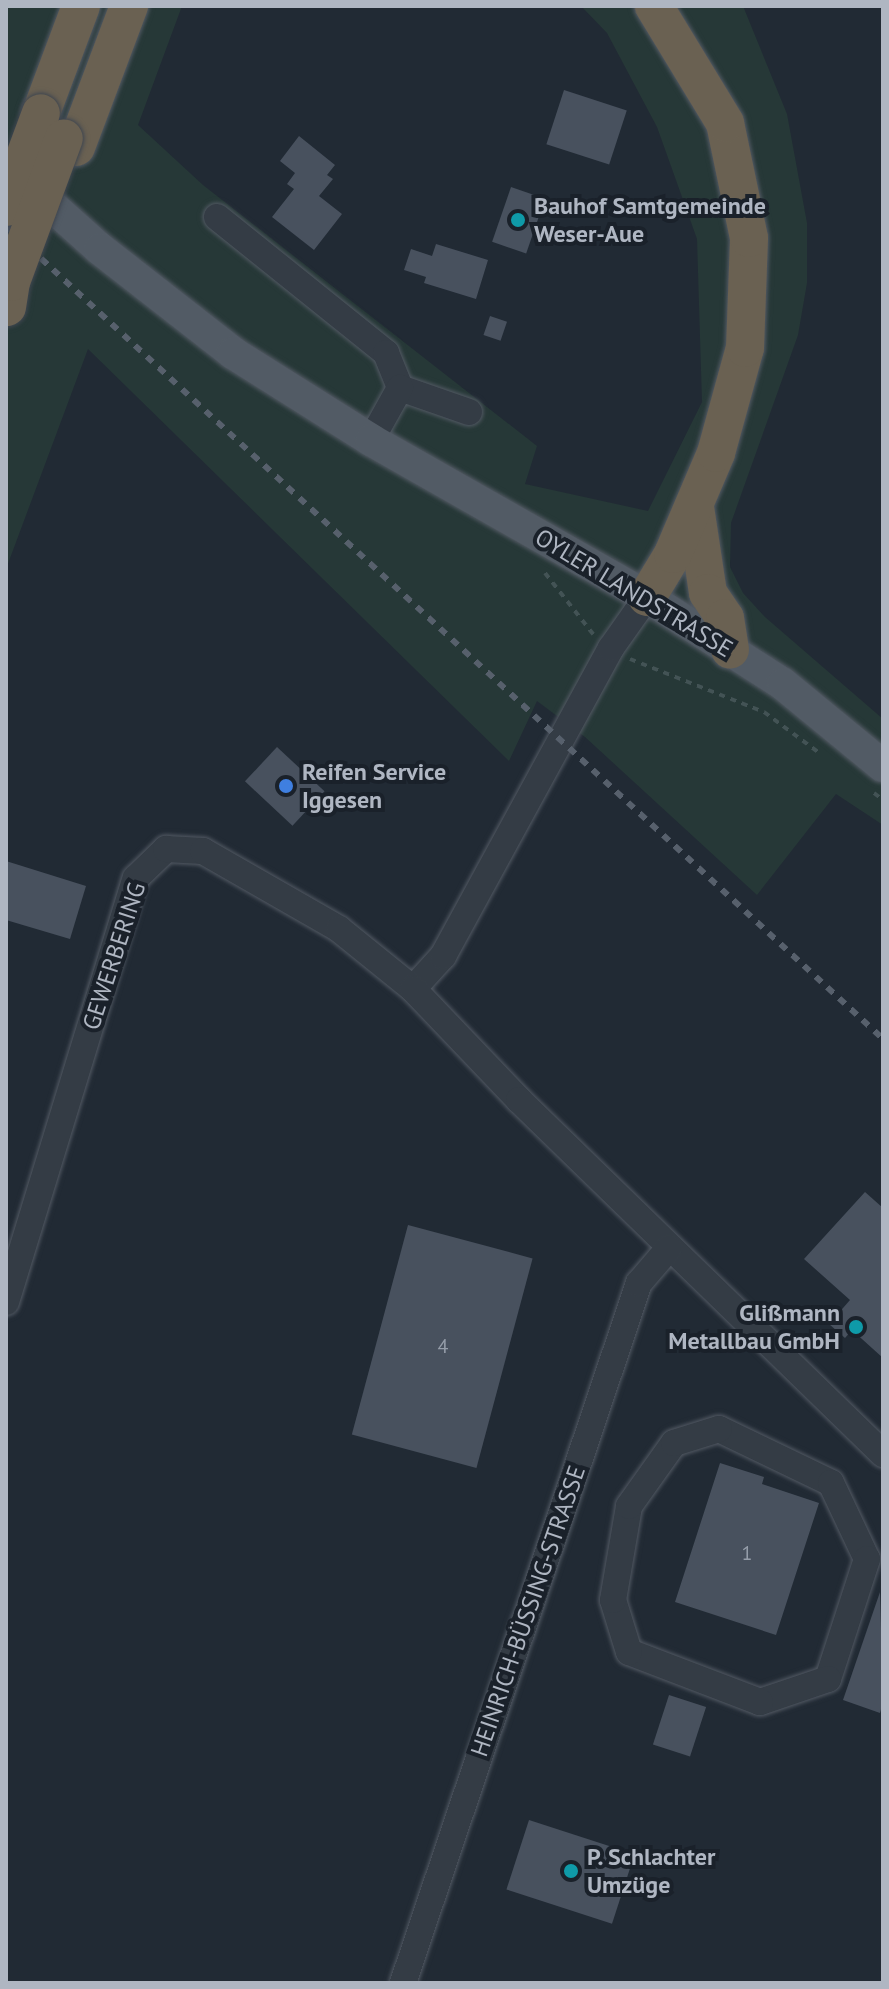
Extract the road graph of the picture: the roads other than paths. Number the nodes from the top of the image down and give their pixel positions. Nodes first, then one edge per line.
1 (81, 6) edge
2 (113, 6) edge
3 (129, 6) edge
4 (654, 6) edge
5 (60, 133) junction
6 (6, 164) edge
7 (6, 207) edge
8 (217, 217) dead end
9 (6, 308) edge
10 (400, 388) junction
11 (469, 412) dead end
12 (371, 440) junction
13 (695, 505) junction
14 (647, 597) junction
15 (730, 650) junction
16 (877, 778) edge
17 (413, 989) junction
18 (669, 1248) junction
19 (6, 1302) edge
20 (883, 1454) edge
21 (629, 1506) joint
22 (403, 1983) edge

1 - 5 highway
2 - 5 highway
3 - 5 highway
4 - 13 highway
5 - 7 highway, bridge
5 - 9 highway, bridge
6 - 12 main road, OYLER LANDSTRASSE
8 - 10 street
10 - 11 street
10 - 12 street
12 - 14 main road, OYLER LANDSTRASSE
13 - 14 highway
13 - 15 highway
14 - 15 main road, OYLER LANDSTRASSE
14 - 17 street
15 - 16 main road, OYLER LANDSTRASSE
17 - 18 street, GEWERBERING
17 - 19 street, GEWERBERING
18 - 20 street, GEWERBERING
18 - 22 street, HEINRICH-BÜSSING-STRASSE
21 - 21 street

